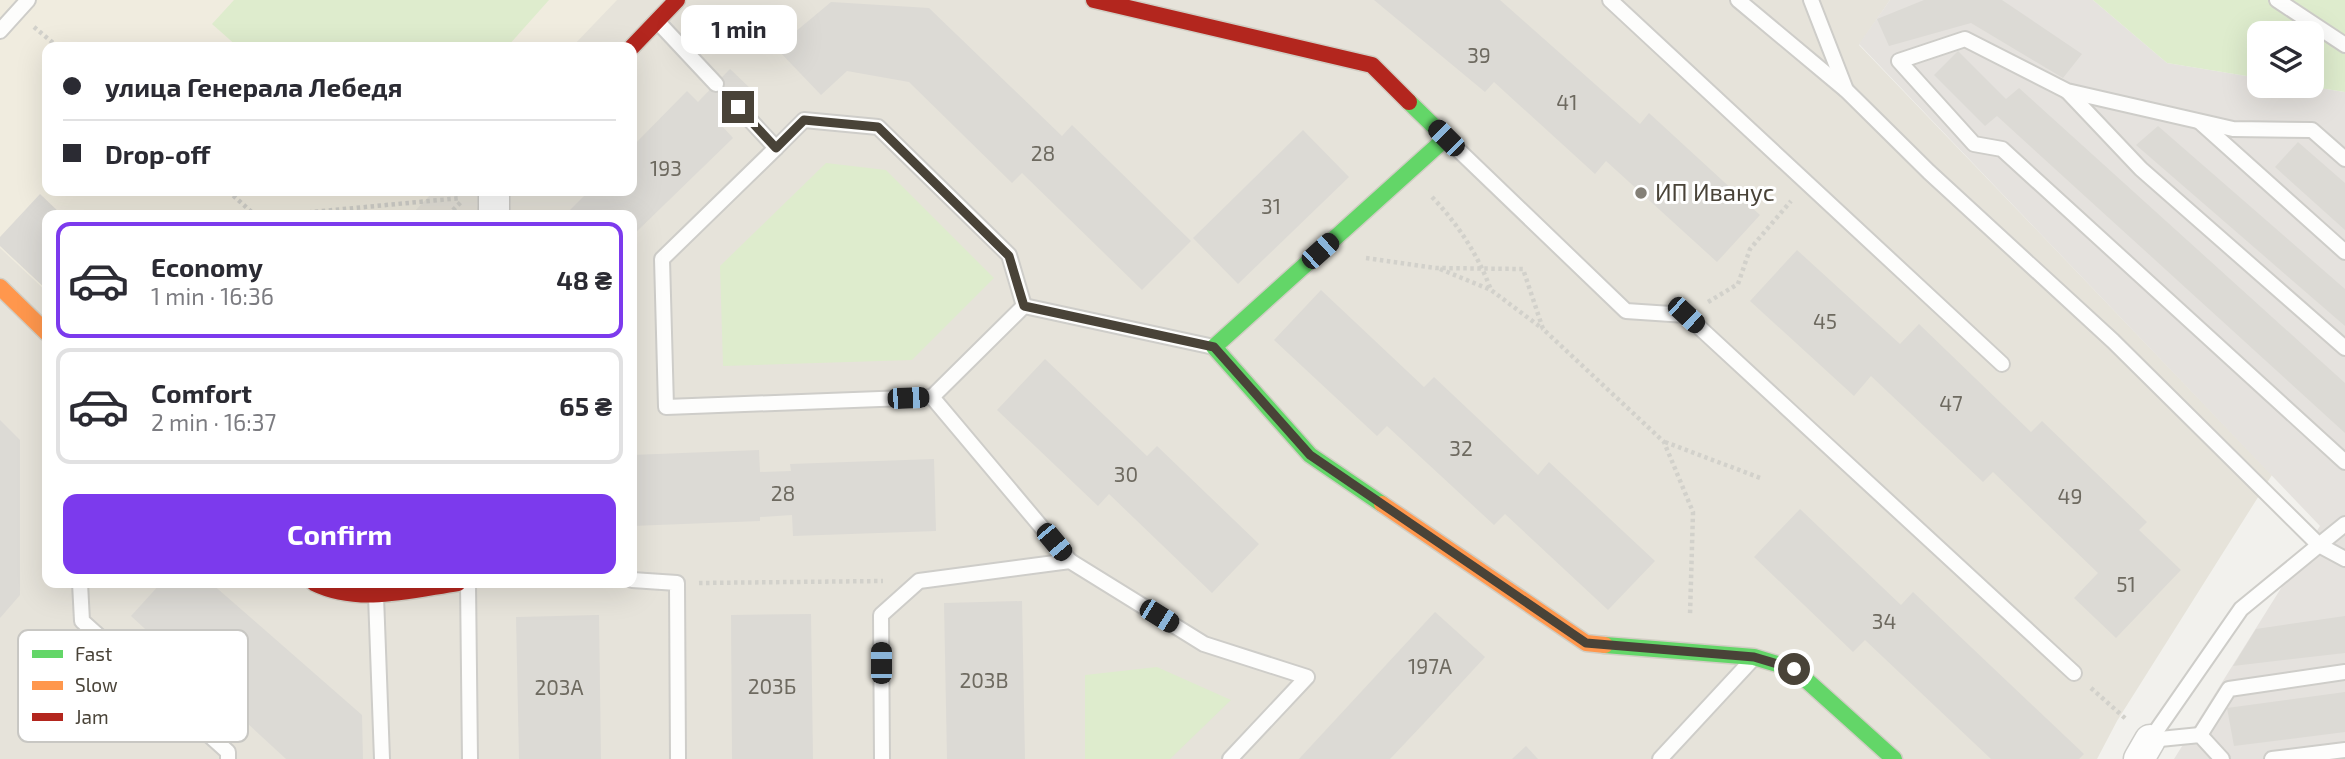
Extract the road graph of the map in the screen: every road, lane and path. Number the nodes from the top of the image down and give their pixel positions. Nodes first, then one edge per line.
1 (28, 0) edge
2 (677, 0) edge
3 (1094, 0) edge
4 (1610, 0) edge
5 (1738, 0) edge
6 (1811, 0) edge
7 (2277, 0) edge
8 (657, 21) junction
9 (0, 31) edge
10 (637, 42) edge
11 (2345, 45) edge
12 (716, 83) dead end
13 (1847, 91) junction
14 (2067, 91) junction
15 (738, 107) dead end
16 (2199, 121) junction
17 (1446, 138) junction
18 (776, 148) junction
19 (2345, 159) edge
20 (1419, 164) junction
21 (1806, 182) junction
22 (234, 196) edge
23 (249, 210) edge
24 (334, 210) edge
25 (453, 210) edge
26 (1320, 251) junction
27 (2345, 252) edge
28 (1436, 268) junction
29 (1483, 268) junction
30 (0, 287) edge
31 (1491, 290) junction
32 (1024, 306) junction
33 (1686, 315) junction
34 (42, 328) edge
35 (1543, 328) junction
36 (1214, 347) junction
37 (2345, 348) edge
38 (2002, 363) dead end
39 (932, 397) junction
40 (1664, 442) junction
41 (2345, 462) edge
42 (1763, 479) dead end
43 (2345, 524) edge
44 (2319, 545) junction
45 (2345, 559) edge
46 (1070, 561) junction
47 (637, 579) edge
48 (919, 581) junction
49 (677, 583) junction
50 (80, 588) edge
51 (321, 588) edge
52 (421, 588) edge
53 (468, 588) edge
54 (376, 594) junction
55 (92, 630) edge
56 (1688, 651) junction
57 (1754, 657) junction
58 (2345, 672) edge
59 (2074, 673) joint
60 (2200, 735) junction
61 (217, 742) edge
62 (2145, 749) edge
63 (2345, 750) edge
64 (228, 759) edge
65 (382, 759) edge
66 (470, 759) edge
67 (678, 759) edge
68 (882, 759) edge
69 (1230, 759) edge
70 (1660, 759) edge
71 (1894, 759) edge
72 (2222, 759) edge
73 (2272, 759) edge

1 - 9 lane
2 - 8 street
3 - 17 street
4 - 21 lane
5 - 13 lane
6 - 13 lane
7 - 11 lane
8 - 10 street
8 - 12 lane
13 - 44 lane
14 - 16 lane
14 - 37 lane
14 - 41 lane
15 - 18 lane
16 - 19 lane
16 - 27 lane
17 - 20 street
17 - 33 lane
18 - 32 lane
18 - 39 lane
20 - 26 street
20 - 29 path
21 - 33 path
21 - 38 lane
22 - 23 path
24 - 25 path
26 - 28 path
26 - 36 street
28 - 29 path
28 - 31 path
29 - 31 path
29 - 35 path
30 - 34 street
31 - 35 path
32 - 36 lane
32 - 39 lane
33 - 59 lane
35 - 40 path
36 - 56 street
39 - 46 lane
40 - 42 path
40 - 56 path
43 - 44 lane
44 - 45 lane
44 - 62 lane
46 - 48 lane
46 - 69 lane
47 - 49 lane
48 - 49 path
48 - 68 lane
49 - 67 lane
50 - 55 lane
51 - 54 street
52 - 54 street
53 - 66 lane
54 - 65 lane
56 - 57 street
57 - 70 lane
57 - 71 street
58 - 60 lane
59 - 62 path
60 - 62 lane
60 - 72 lane
61 - 64 lane
63 - 73 lane

